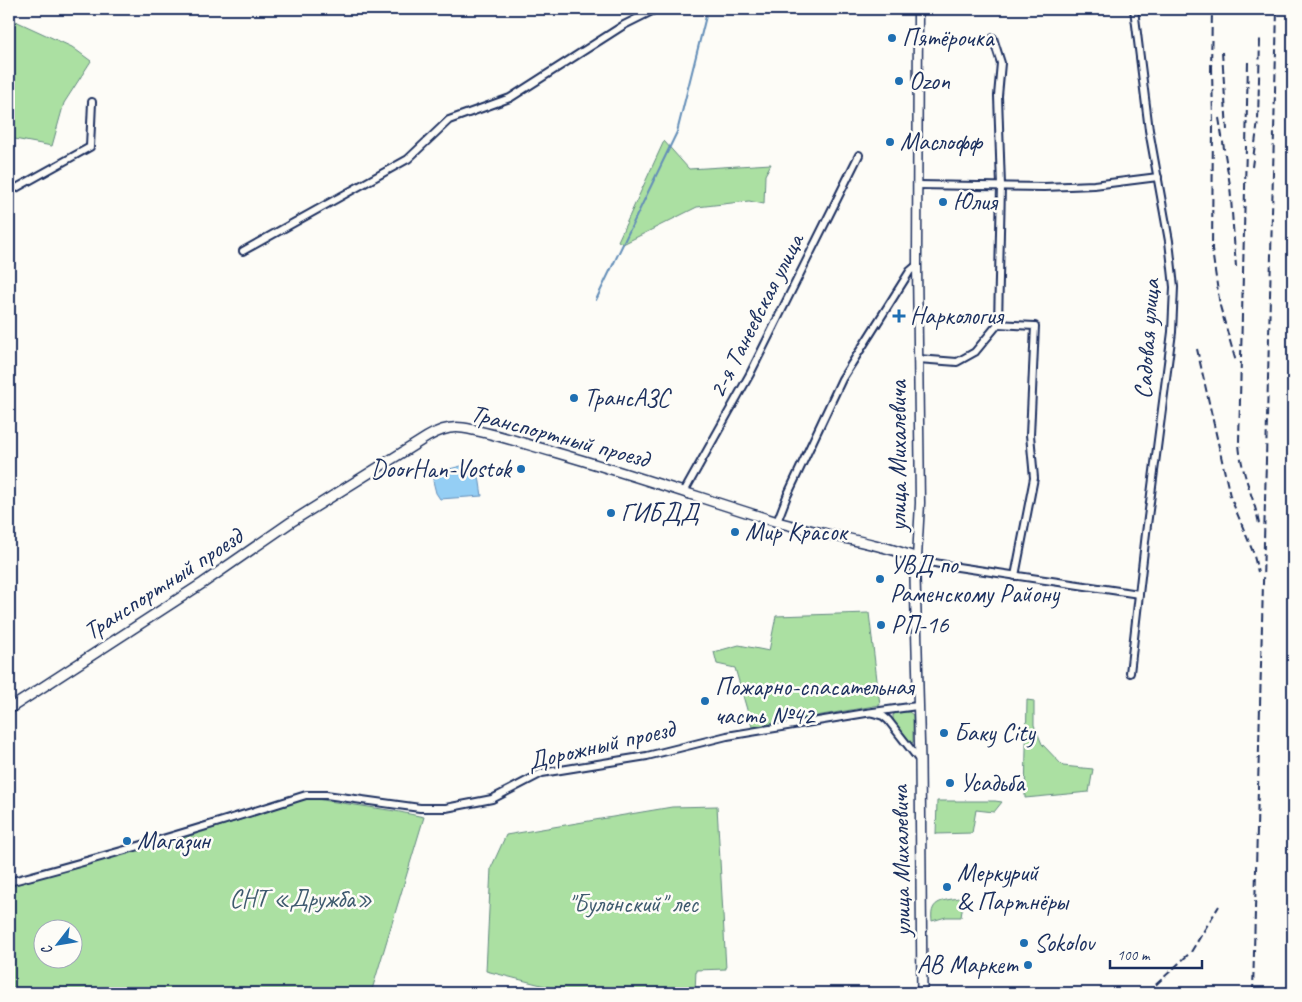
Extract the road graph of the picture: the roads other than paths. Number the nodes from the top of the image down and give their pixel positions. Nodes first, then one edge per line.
1 (666, 9) edge
2 (918, 9) edge
3 (1134, 9) edge
4 (993, 38) dead end
5 (92, 102) dead end
6 (859, 155) dead end
7 (1158, 177) junction
8 (917, 185) junction
9 (1001, 186) junction
10 (9, 192) edge
11 (243, 252) dead end
12 (917, 265) junction
13 (998, 324) junction
14 (918, 359) junction
15 (684, 492) junction
16 (777, 522) junction
17 (917, 558) junction
18 (1015, 576) junction
19 (1139, 594) junction
20 (1130, 673) dead end
21 (917, 706) junction
22 (9, 709) edge
23 (866, 712) junction
24 (920, 761) junction
25 (9, 882) edge
26 (922, 993) edge

1 - 11 street
2 - 8 street, улица Михалевича
3 - 7 street, Садовая улица
4 - 9 street
5 - 10 street
6 - 15 street, 2-я Танеевская улица
7 - 9 street
7 - 19 street, Садовая улица
8 - 9 street
8 - 12 street, улица Михалевича
9 - 13 street
12 - 14 street, улица Михалевича
12 - 16 street
13 - 14 street
13 - 18 street
14 - 17 street, улица Михалевича
15 - 16 main road, Транспортный проезд
15 - 22 main road, Транспортный проезд
16 - 17 main road, Транспортный проезд
17 - 18 street, Транспортный проезд
17 - 21 main road, улица Михалевича
18 - 19 street, Транспортный проезд
19 - 20 street, Садовая улица
21 - 23 street, Дорожный проезд
21 - 24 main road, улица Михалевича
23 - 24 street
23 - 25 street, Дорожный проезд
24 - 26 main road, улица Михалевича

